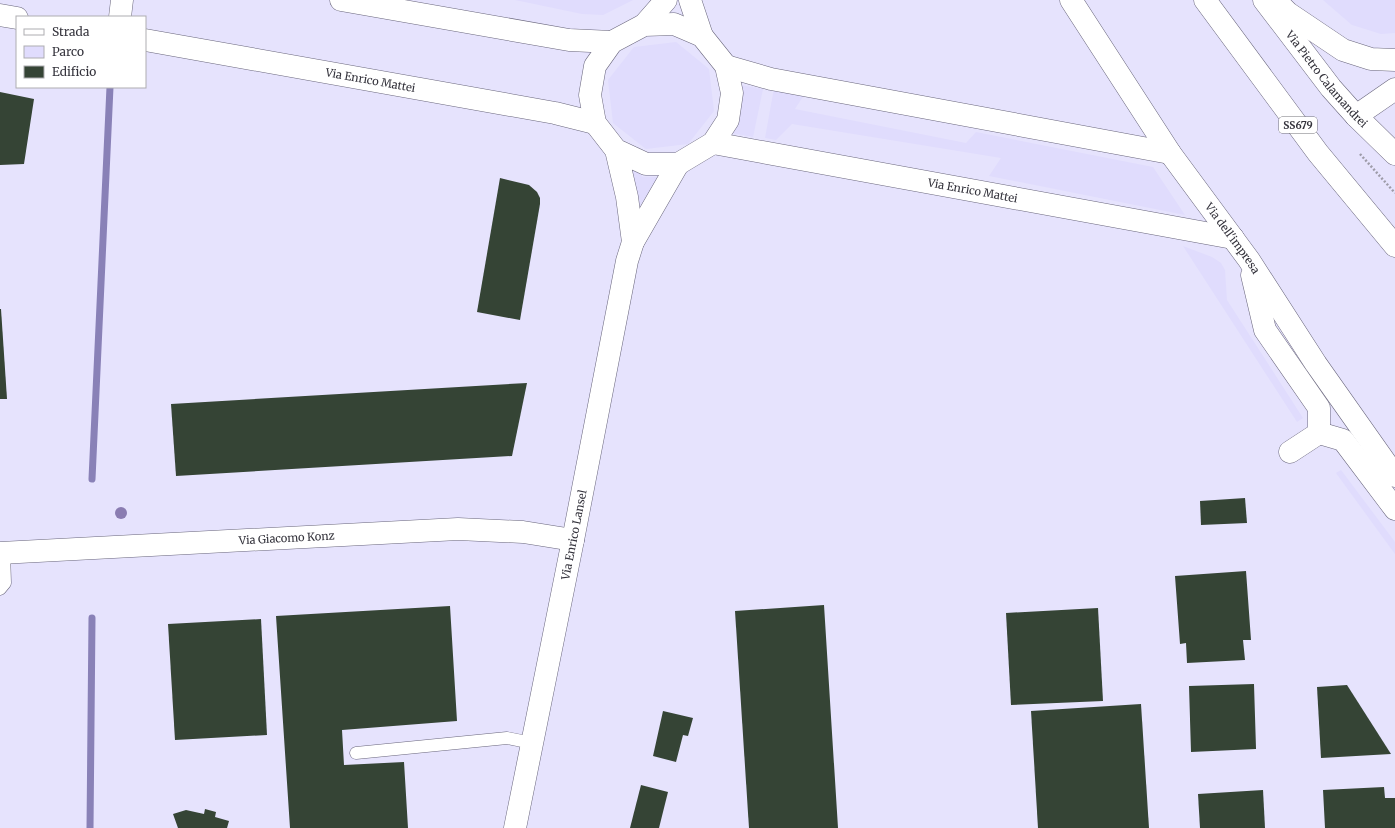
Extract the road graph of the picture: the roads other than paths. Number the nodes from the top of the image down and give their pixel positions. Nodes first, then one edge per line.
1 (122, 0) edge
2 (341, 0) edge
3 (666, 0) edge
4 (690, 0) edge
5 (1071, 0) edge
6 (1205, 0) edge
7 (1264, 0) edge
8 (1276, 0) edge
9 (0, 15) edge
10 (120, 16) edge
11 (16, 18) edge
12 (644, 25) junction
13 (702, 36) junction
14 (146, 40) edge
15 (612, 42) junction
16 (1395, 60) edge
17 (726, 66) junction
18 (1395, 89) edge
19 (1356, 116) junction
20 (595, 123) junction
21 (713, 143) junction
22 (616, 150) junction
23 (1170, 153) junction
24 (1395, 154) edge
25 (678, 164) junction
26 (1233, 238) junction
27 (633, 242) junction
28 (1395, 246) edge
29 (1249, 260) junction
30 (1319, 433) junction
31 (1290, 452) dead end
32 (1395, 476) edge
33 (1395, 509) edge
34 (573, 540) junction
35 (2, 553) edge
36 (0, 589) edge
37 (532, 743) junction
38 (356, 753) dead end
39 (515, 828) edge

1 - 10 street
2 - 15 street
3 - 12 street
4 - 13 street
5 - 23 street, Via dell'impresa
6 - 28 street, SS679
7 - 19 street, Via Pietro Calamandrei
8 - 16 street
9 - 11 street
12 - 13 street
12 - 15 street
13 - 17 street
14 - 20 street, Via Enrico Mattei
15 - 20 street
17 - 21 street
17 - 23 street
18 - 19 street
19 - 24 street, Via Pietro Calamandrei
20 - 22 street
21 - 25 street
21 - 26 street, Via Enrico Mattei
22 - 25 street
22 - 27 street, Via Enrico Lansel
23 - 26 street, Via dell'impresa
25 - 27 street, Via Enrico Lansel
26 - 29 street, Via dell'impresa
27 - 34 street, Via Enrico Lansel
29 - 30 street
29 - 32 street, Via dell'impresa
30 - 31 street
30 - 33 street
34 - 35 street, Via Giacomo Konz
34 - 37 street, Via Enrico Lansel
35 - 36 lane
37 - 38 lane
37 - 39 street, Via Enrico Lansel

